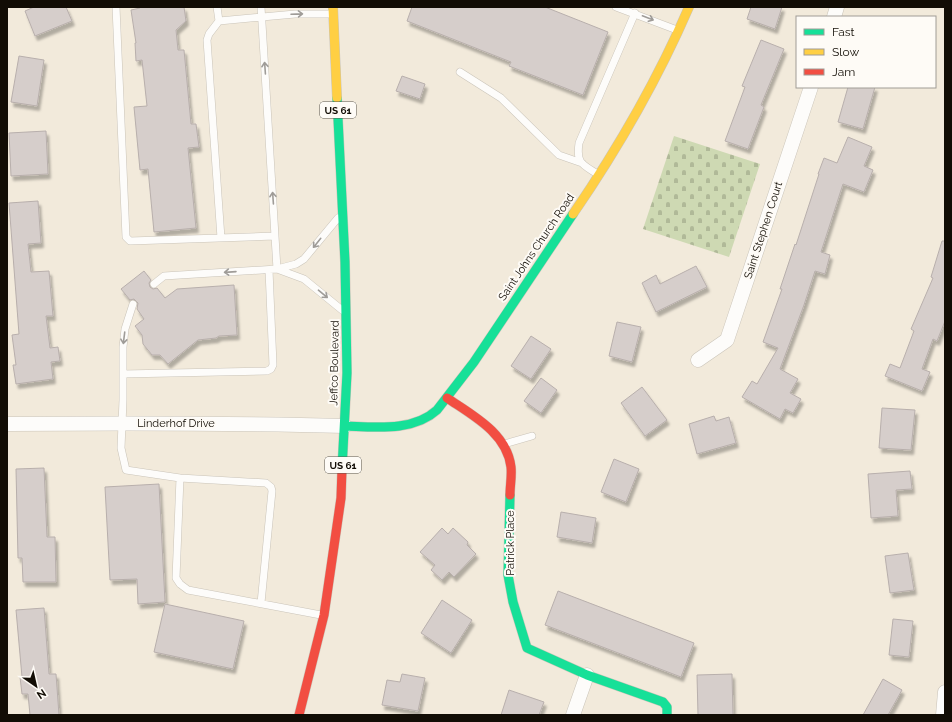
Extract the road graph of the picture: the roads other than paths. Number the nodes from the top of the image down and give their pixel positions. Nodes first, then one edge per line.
1 (116, 7) edge
2 (217, 7) edge
3 (261, 7) edge
4 (616, 7) edge
5 (689, 7) edge
6 (625, 8) edge
7 (333, 11) edge
8 (635, 13) junction
9 (262, 18) junction
10 (218, 21) junction
11 (680, 30) junction
12 (460, 72) dead end
13 (811, 88) edge
14 (582, 163) junction
15 (599, 175) junction
16 (342, 213) junction
17 (275, 236) junction
18 (220, 238) junction
19 (277, 269) junction
20 (269, 270) junction
21 (154, 284) dead end
22 (132, 304) dead end
23 (347, 314) junction
24 (698, 360) dead end
25 (123, 374) junction
26 (447, 398) junction
27 (122, 423) junction
28 (7, 424) edge
29 (345, 426) junction
30 (532, 436) dead end
31 (503, 444) junction
32 (180, 478) junction
33 (261, 603) junction
34 (324, 615) junction
35 (587, 675) junction
36 (945, 692) edge
37 (299, 715) edge
38 (573, 715) edge
39 (667, 715) edge
40 (943, 715) edge

1 - 18 lane
2 - 10 lane
3 - 9 lane
4 - 6 lane
5 - 11 street, Saint Johns Church Road
6 - 8 lane
9 -> 7 lane
7 - 16 street, Jeffco Boulevard / US 61
8 -> 11 lane
8 - 14 lane
9 - 10 lane
17 -> 9 lane
10 - 18 lane
11 - 15 street, Saint Johns Church Road
12 - 14 lane
13 - 24 street, Saint Stephen Court
14 - 15 lane
15 - 26 street, Saint Johns Church Road
16 -> 19 lane
16 - 23 street, Jeffco Boulevard / US 61
17 - 18 lane
17 - 19 lane
19 - 20 lane
19 -> 23 lane
20 -> 21 lane
20 - 25 lane
22 -> 25 lane
23 - 29 street, Jeffco Boulevard / US 61
25 - 27 lane
26 - 29 street, Saint Johns Church Road
26 - 31 street, Patrick Place
27 - 28 street, Linderhof Drive
27 - 29 street, Linderhof Drive
27 - 32 lane
29 - 34 street, Jeffco Boulevard / US 61
30 - 31 lane
31 - 35 street, Patrick Place
32 - 33 lane
32 - 33 lane
33 - 34 lane
34 - 37 street, Jeffco Boulevard / US 61
35 - 38 street
35 - 39 street, Patrick Place
36 - 40 street

